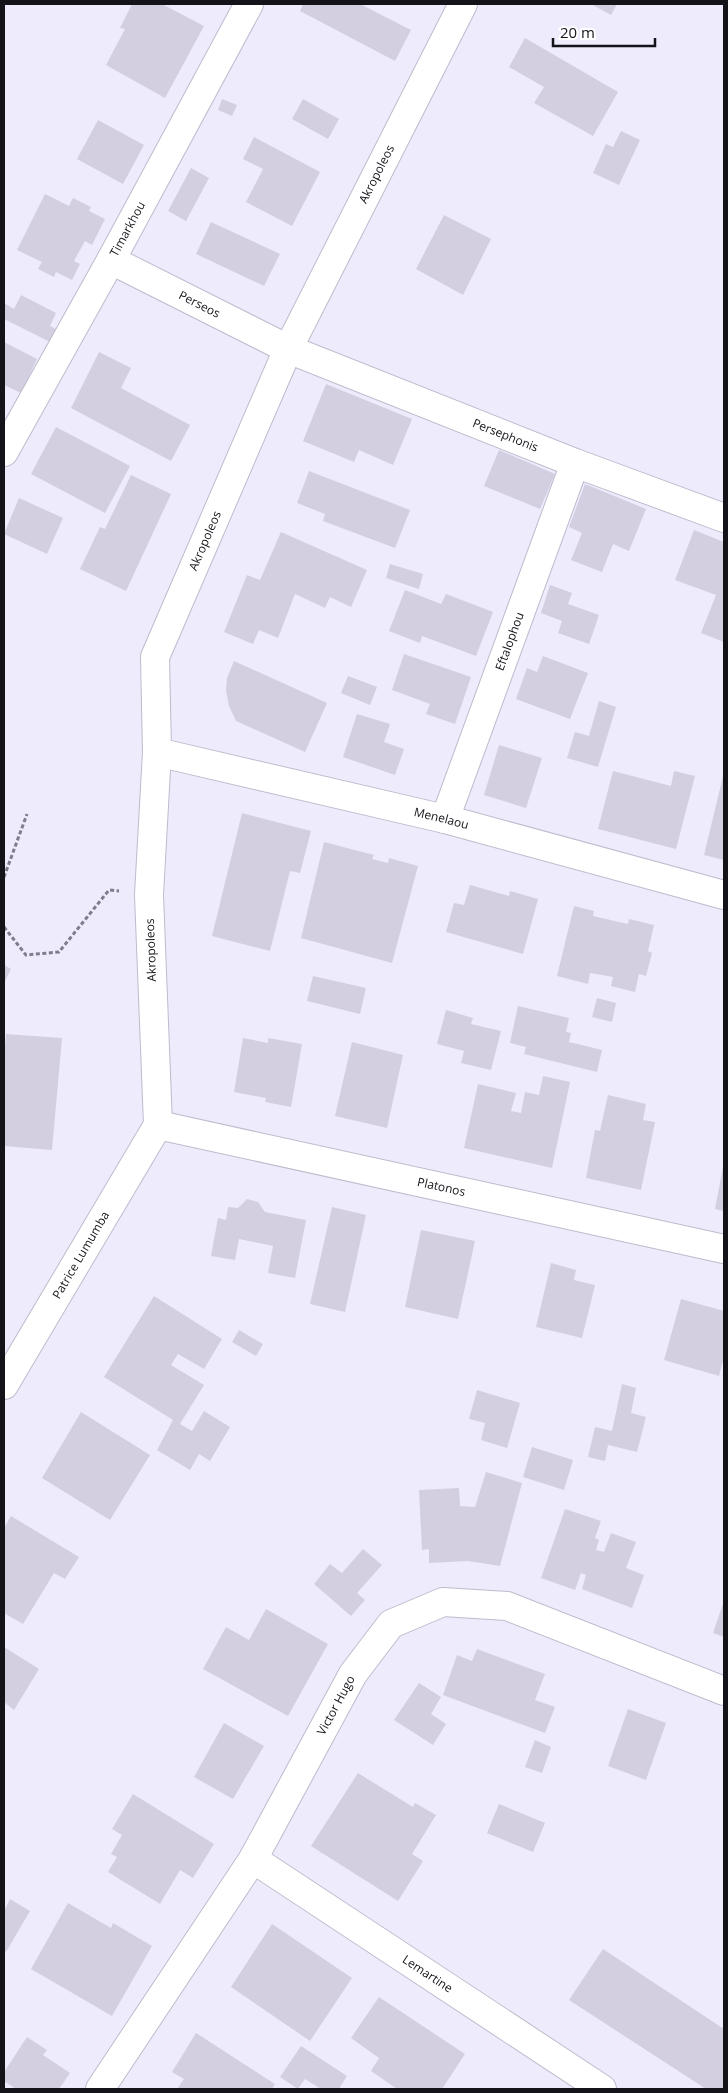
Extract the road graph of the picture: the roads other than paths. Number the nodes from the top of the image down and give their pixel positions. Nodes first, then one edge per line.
1 (249, 4) edge
2 (463, 4) edge
3 (111, 260) junction
4 (288, 349) junction
5 (4, 452) edge
6 (575, 463) junction
7 (724, 518) edge
8 (157, 752) junction
9 (445, 819) junction
10 (724, 895) edge
11 (158, 1125) junction
12 (724, 1248) edge
13 (4, 1384) edge
14 (724, 1691) edge
15 (253, 1859) junction
16 (100, 2089) edge
17 (602, 2089) edge

1 - 3 street, Timarkhou
2 - 4 street, Akropoleos
3 - 4 street, Perseos
3 - 5 street, Timarkhou
4 - 6 street, Persephonis
4 - 8 street, Akropoleos
6 - 7 street, Persephonis
6 - 9 street, Eftalophou
8 - 9 street, Menelaou
8 - 11 street, Akropoleos
9 - 10 street, Menelaou
11 - 12 street, Platonos
11 - 13 street, Patrice Lumumba
14 - 15 street, Victor Hugo
15 - 16 street, Victor Hugo
15 - 17 street, Lemartine

